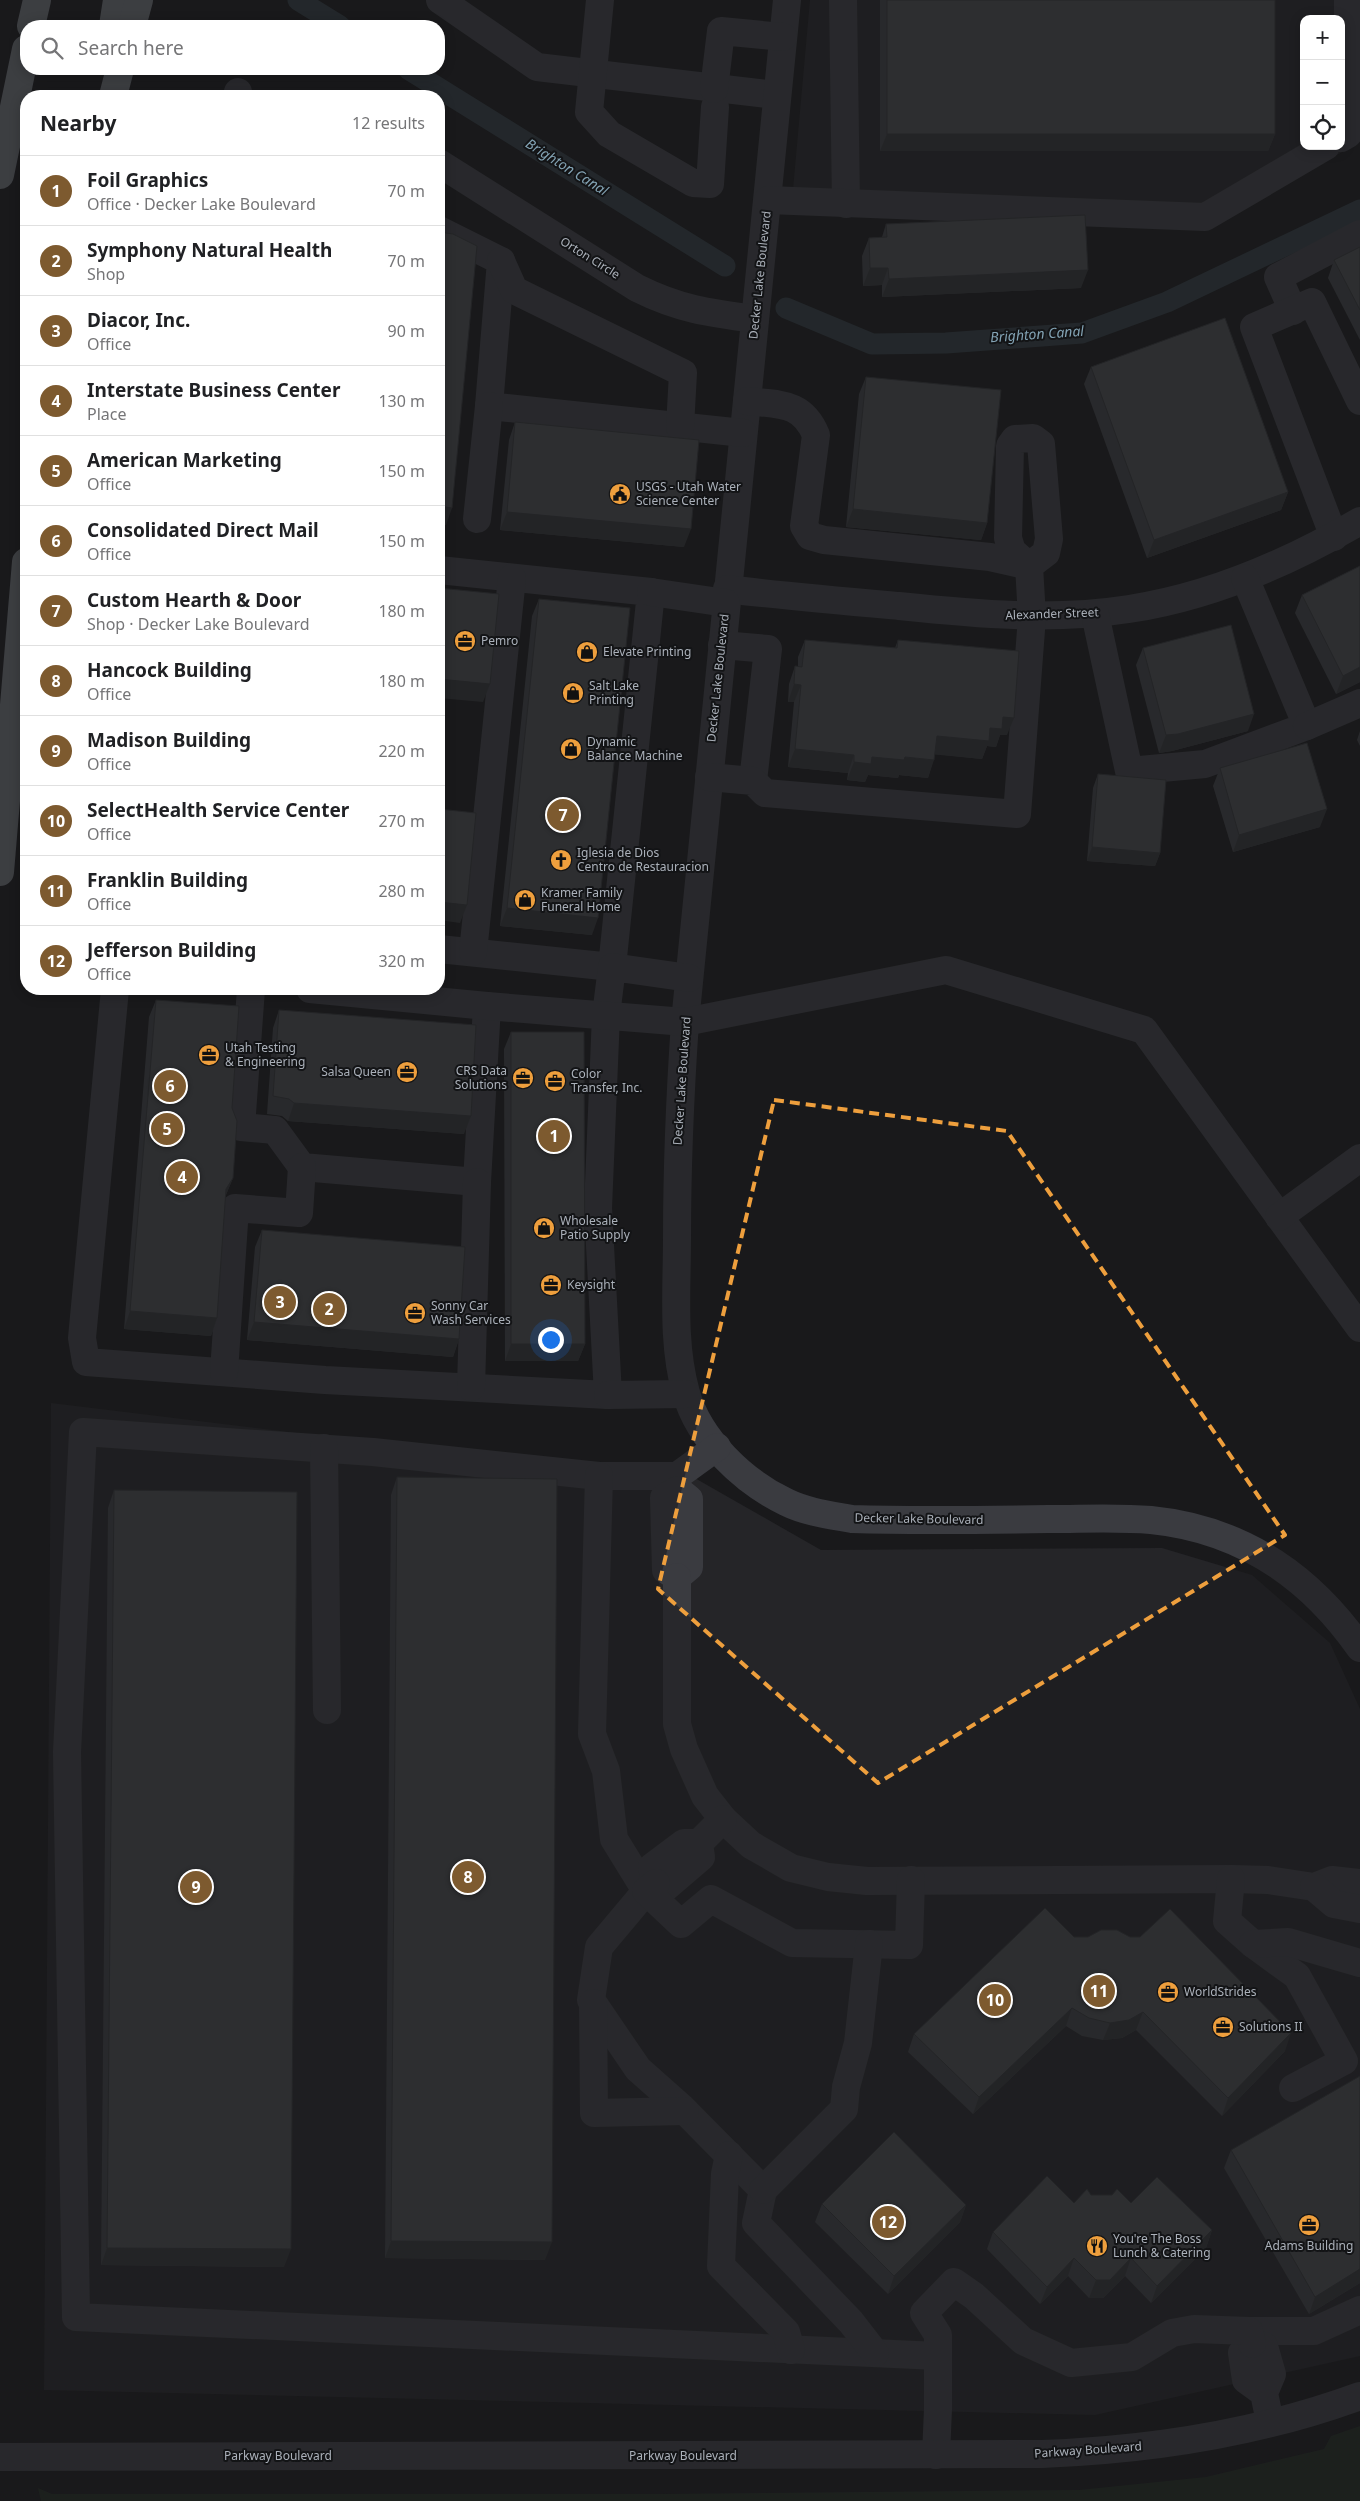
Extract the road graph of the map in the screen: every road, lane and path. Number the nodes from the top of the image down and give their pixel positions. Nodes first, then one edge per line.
1 (37, 0) edge
2 (117, 0) edge
3 (139, 0) edge
4 (440, 0) edge
5 (600, 0) edge
6 (787, 0) edge
7 (843, 0) edge
8 (1348, 0) edge
9 (32, 20) edge
10 (114, 20) edge
11 (134, 20) edge
12 (783, 37) junction
13 (21, 75) edge
14 (104, 75) edge
15 (118, 75) edge
16 (593, 75) junction
17 (101, 90) edge
18 (115, 90) edge
19 (776, 95) junction
20 (715, 98) junction
21 (1345, 136) edge
22 (1319, 150) edge
23 (445, 167) edge
24 (0, 175) edge
25 (768, 200) junction
26 (846, 204) junction
27 (445, 233) edge
28 (1360, 234) edge
29 (501, 261) junction
30 (1293, 310) junction
31 (755, 319) junction
32 (747, 401) junction
33 (1360, 401) edge
34 (490, 406) junction
35 (680, 427) junction
36 (743, 434) junction
37 (477, 519) dead end
38 (1360, 522) edge
39 (1334, 536) junction
40 (445, 571) edge
41 (512, 578) junction
42 (1244, 578) junction
43 (651, 592) junction
44 (726, 596) junction
45 (1095, 614) junction
46 (1032, 617) junction
47 (20, 634) edge
48 (722, 644) junction
49 (1360, 703) edge
50 (1307, 726) junction
51 (709, 777) junction
52 (754, 781) junction
53 (0, 872) edge
54 (445, 950) edge
55 (473, 952) junction
56 (612, 967) junction
57 (689, 978) junction
58 (114, 995) edge
59 (251, 995) edge
60 (372, 995) edge
61 (487, 1006) junction
62 (606, 1015) junction
63 (685, 1022) junction
64 (1360, 1158) edge
65 (302, 1167) junction
66 (477, 1182) junction
67 (1280, 1218) junction
68 (1360, 1328) edge
69 (224, 1372) junction
70 (471, 1387) junction
71 (686, 1394) junction
72 (608, 1395) junction
73 (324, 1448) junction
74 (716, 1448) junction
75 (600, 1476) junction
76 (677, 1483) junction
77 (1360, 1648) edge
78 (327, 1710) dead end
79 (723, 1819) junction
80 (1231, 1878) junction
81 (910, 1880) junction
82 (1360, 1882) edge
83 (651, 1887) junction
84 (1314, 1887) junction
85 (1360, 1909) edge
86 (869, 1944) junction
87 (1253, 1944) junction
88 (1360, 1963) edge
89 (593, 2002) junction
90 (1352, 2057) edge
91 (1293, 2088) dead end
92 (686, 2111) junction
93 (729, 2155) junction
94 (763, 2190) junction
95 (756, 2222) junction
96 (722, 2242) junction
97 (1360, 2310) edge
98 (1250, 2338) junction
99 (791, 2350) junction
100 (875, 2354) junction
101 (938, 2356) junction
102 (1360, 2396) edge
103 (1270, 2422) junction
104 (936, 2456) junction
105 (0, 2457) edge

1 - 9 highway
2 - 10 highway
3 - 11 highway
4 - 16 street
5 - 16 street
6 - 12 street, Decker Lake Boulevard
7 - 26 street
8 - 21 street
12 - 19 street, Decker Lake Boulevard
12 - 20 street
13 - 24 highway
14 - 17 highway
15 - 18 highway
16 - 20 street
16 - 20 street
19 - 20 street
19 - 25 street, Decker Lake Boulevard
22 - 26 street
23 - 31 street, Orton Circle
25 - 26 street
25 - 31 street, Decker Lake Boulevard
27 - 29 street
28 - 30 street
29 - 34 street
29 - 35 street
30 - 33 street
30 - 39 street
31 - 32 street, Decker Lake Boulevard
32 - 36 street, Decker Lake Boulevard
32 - 46 street
34 - 35 street
34 - 37 street
35 - 36 street
36 - 44 street, Decker Lake Boulevard
38 - 39 street, Alexander Street
39 - 42 street, Alexander Street
40 - 41 street, Alexander Street
41 - 43 street, Alexander Street
41 - 55 street
42 - 45 street, Alexander Street
42 - 50 street
43 - 44 street, Alexander Street
43 - 56 street
44 - 46 street, Alexander Street
44 - 48 street, Decker Lake Boulevard
45 - 46 street, Alexander Street
45 - 50 street
46 - 52 street
47 - 53 highway
48 - 51 street, Decker Lake Boulevard
48 - 52 street
49 - 50 street
51 - 52 street
51 - 57 street, Decker Lake Boulevard
54 - 55 street
55 - 56 street
56 - 57 street
56 - 62 street
57 - 63 street, Decker Lake Boulevard
58 - 69 street
59 - 65 street
60 - 61 street
61 - 62 street
61 - 66 street
62 - 63 street
62 - 72 street
63 - 67 street
63 - 71 street, Decker Lake Boulevard
64 - 67 street
65 - 66 street
65 - 69 street
66 - 70 street
67 - 68 street
69 - 70 street
70 - 72 street
71 - 72 street
71 - 74 street, Decker Lake Boulevard
73 - 75 street
73 - 78 street
73 - 99 street
74 - 76 street
74 - 77 street, Decker Lake Boulevard
75 - 76 street
75 - 83 street
76 - 79 street
79 - 81 street
79 - 83 street
80 - 81 street
80 - 84 street
80 - 87 street
81 - 86 street
82 - 84 street
83 - 86 street
83 - 89 street
84 - 85 street
86 - 94 street
87 - 88 street
87 - 90 street
89 - 92 street
89 - 92 street
90 - 91 street
92 - 93 street
93 - 94 street
93 - 96 street
94 - 95 street
95 - 96 street
95 - 100 street
96 - 99 street
97 - 98 street
98 - 101 street
98 - 103 street
99 - 100 street
100 - 101 street
101 - 104 street
102 - 103 street, Parkway Boulevard
103 - 104 street, Parkway Boulevard
104 - 105 street, Parkway Boulevard

